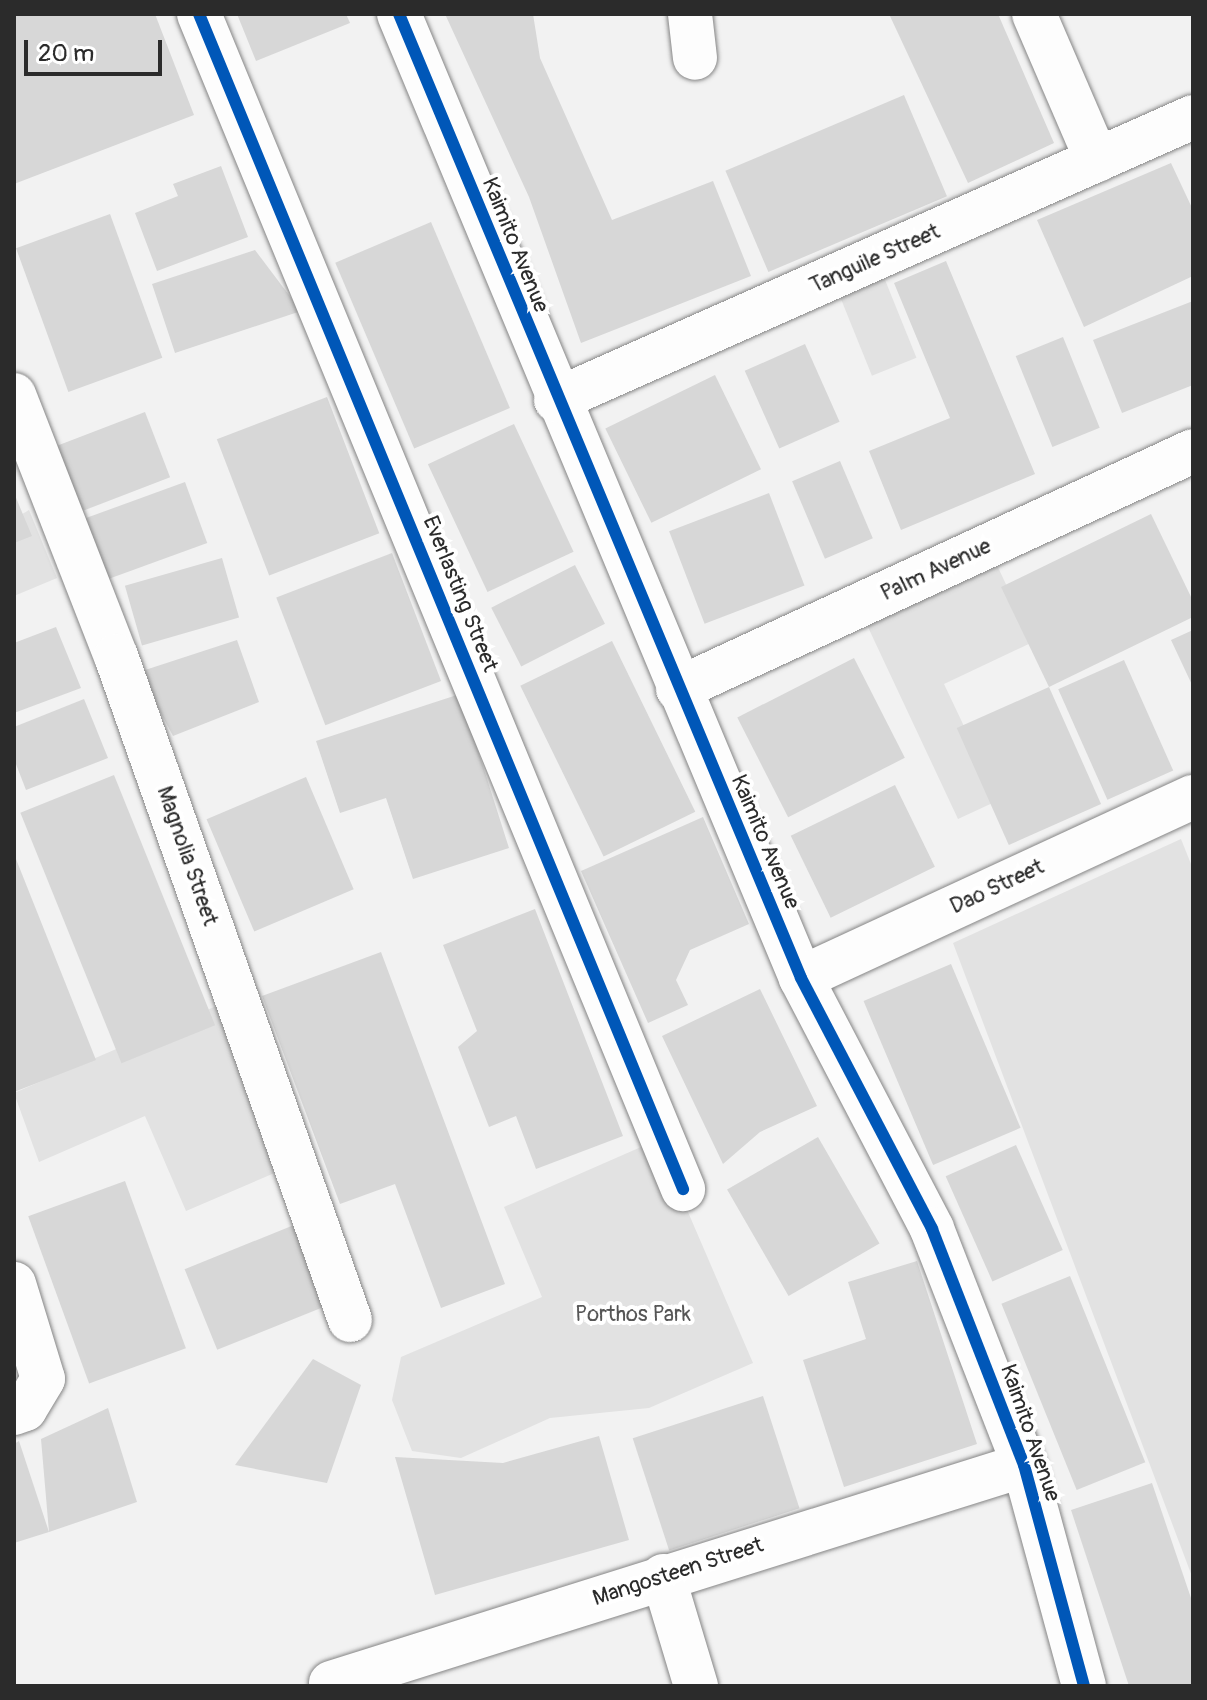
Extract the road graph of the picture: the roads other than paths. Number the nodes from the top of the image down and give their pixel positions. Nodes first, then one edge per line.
1 (199, 14) edge
2 (399, 14) edge
3 (690, 14) edge
4 (1034, 14) edge
5 (695, 58) dead end
6 (1193, 117) edge
7 (1097, 160) junction
8 (14, 395) edge
9 (556, 400) junction
10 (1193, 451) edge
11 (678, 689) junction
12 (1193, 797) edge
13 (801, 978) junction
14 (683, 1189) dead end
15 (14, 1284) edge
16 (350, 1320) dead end
17 (14, 1413) edge
18 (1024, 1465) junction
19 (663, 1576) junction
20 (324, 1685) edge
21 (696, 1686) edge
22 (1084, 1686) edge

1 - 14 street, Everlasting Street
2 - 9 street, Kaimito Avenue
3 - 5 street
4 - 7 street
6 - 7 street, Tanguile Street
7 - 9 street, Tanguile Street
8 - 16 street, Magnolia Street
9 - 11 street, Kaimito Avenue
10 - 11 street, Palm Avenue
11 - 13 street, Kaimito Avenue
12 - 13 street, Dao Street
13 - 18 street, Kaimito Avenue
15 - 17 street
18 - 19 street, Mangosteen Street
18 - 22 street, Kaimito Avenue
19 - 20 street, Mangosteen Street
19 - 21 street

